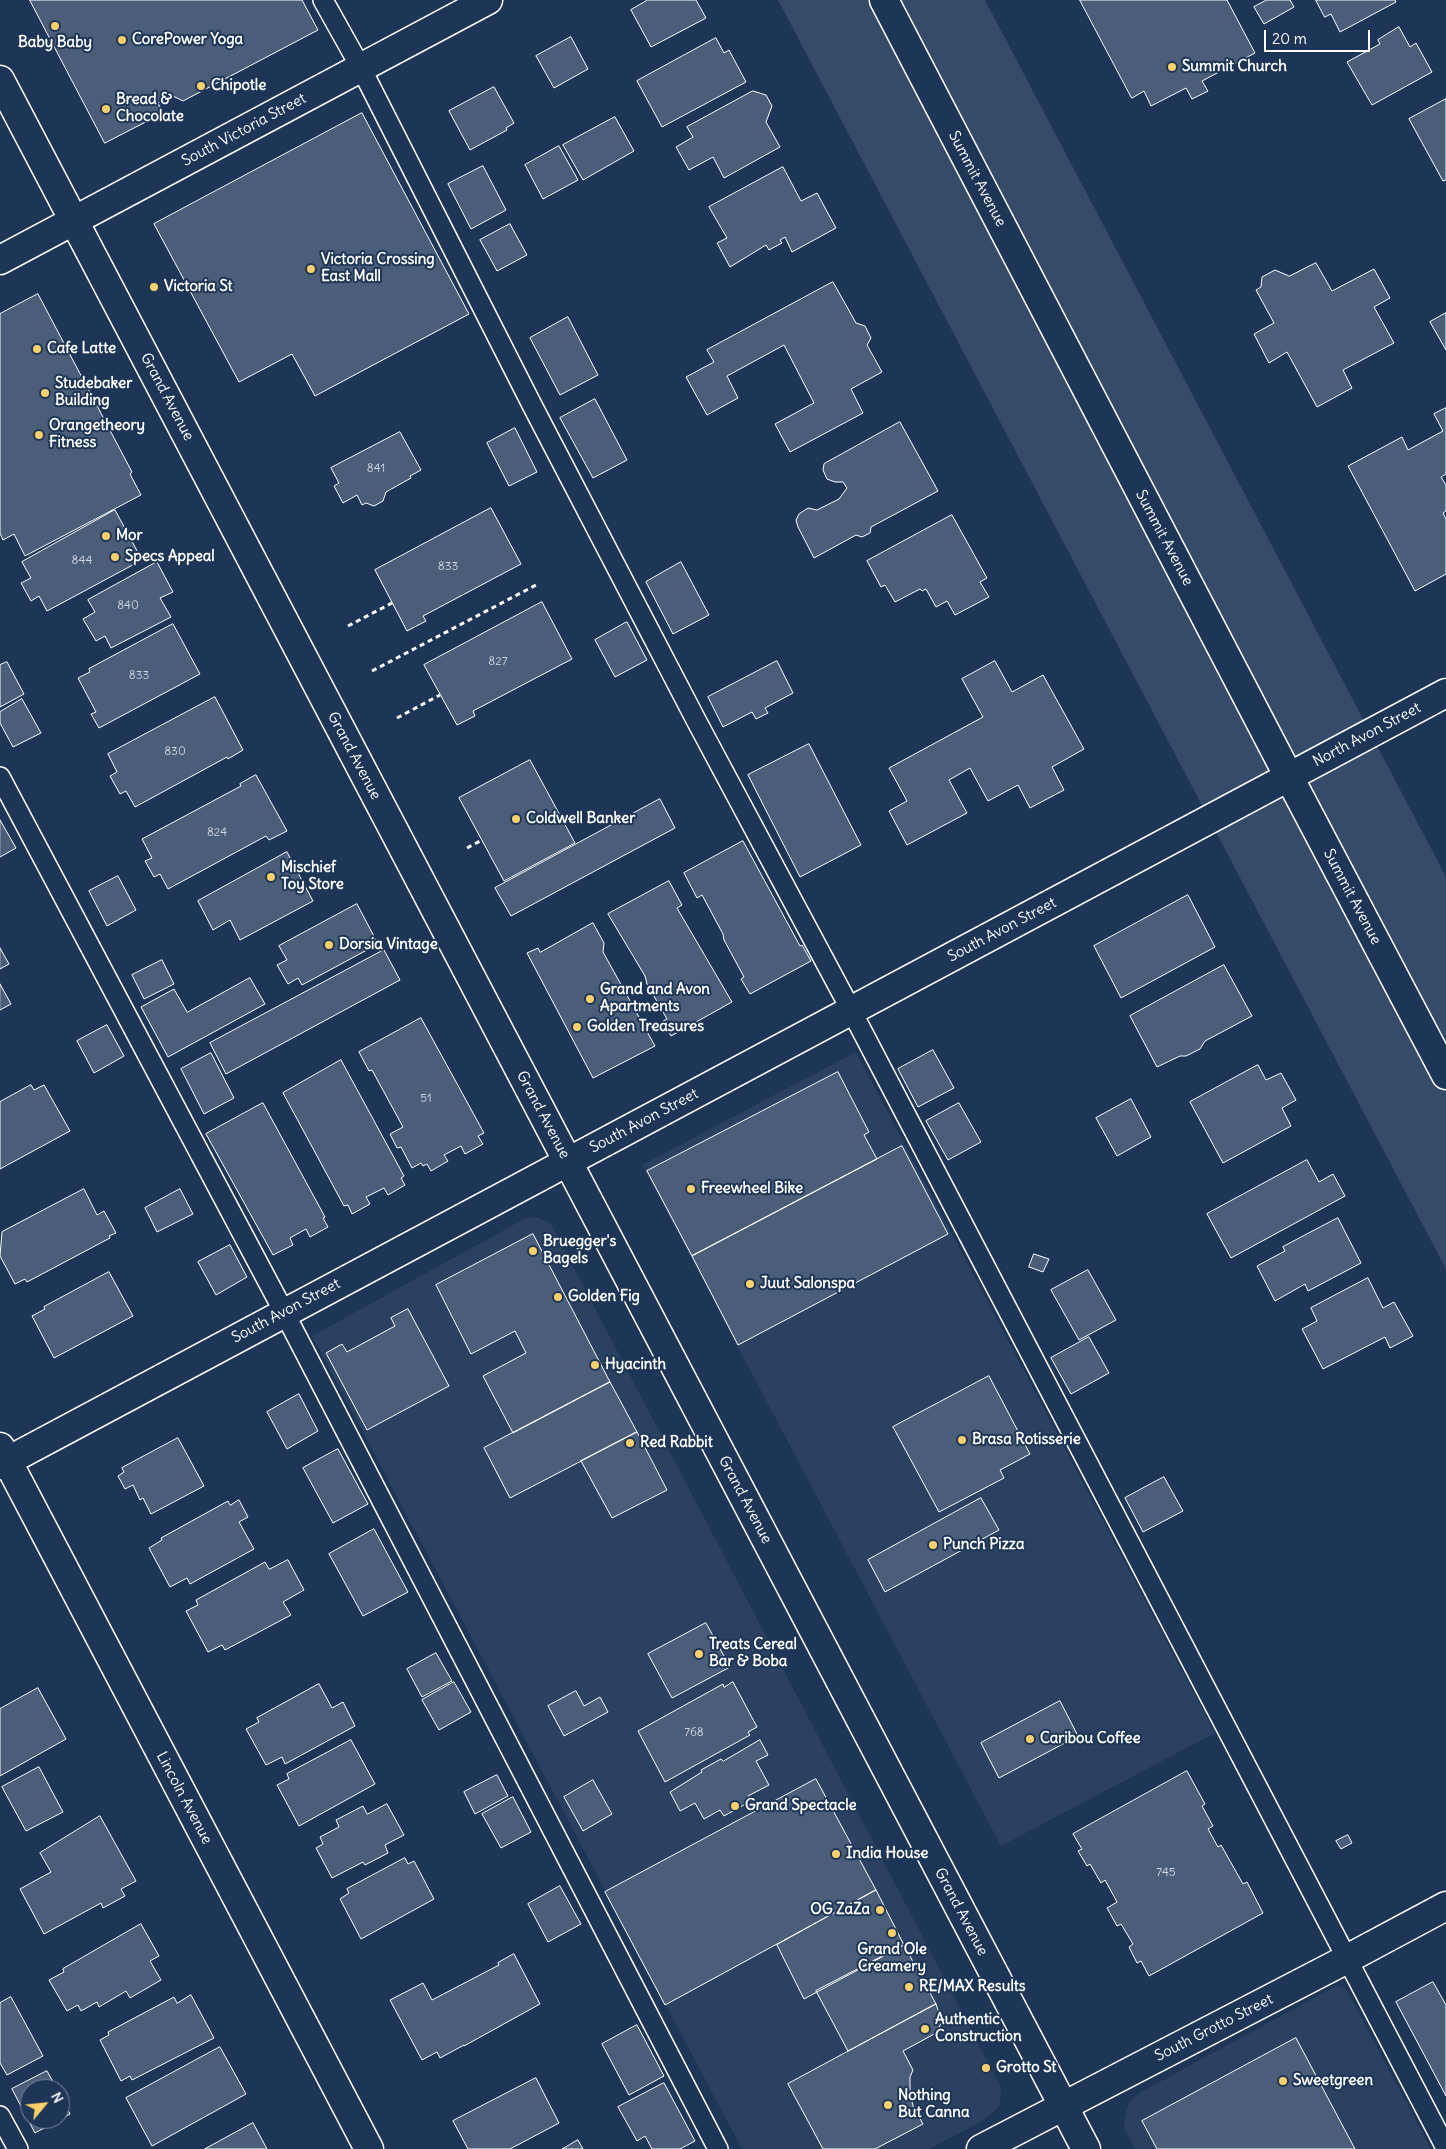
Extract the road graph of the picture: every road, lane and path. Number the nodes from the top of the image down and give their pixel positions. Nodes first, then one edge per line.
1 (323, 0) edge
2 (488, 0) edge
3 (884, 0) edge
4 (361, 68) junction
5 (0, 80) edge
6 (74, 221) junction
7 (0, 260) edge
8 (536, 585) dead end
9 (392, 603) dead end
10 (348, 626) dead end
11 (372, 671) dead end
12 (1446, 693) edge
13 (440, 695) dead end
14 (397, 718) dead end
15 (0, 777) edge
16 (1289, 778) junction
17 (482, 840) dead end
18 (467, 848) dead end
19 (852, 1010) junction
20 (1446, 1074) edge
21 (568, 1162) junction
22 (284, 1312) junction
23 (2, 1457) edge
24 (1446, 1906) edge
25 (1347, 1960) junction
26 (1063, 2105) junction
27 (0, 2116) edge
28 (1446, 2148) edge
29 (18, 2149) edge
30 (369, 2149) edge
31 (718, 2149) edge
32 (981, 2149) edge
33 (1086, 2149) edge

1 - 4 lane
2 - 4 street, South Victoria Street
3 - 16 street, Summit Avenue
4 - 6 street, South Victoria Street
4 - 19 lane
5 - 6 street, Grand Avenue
6 - 7 street, South Victoria Street
6 - 21 street, Grand Avenue
8 - 11 path
9 - 10 path
12 - 16 street, North Avon Street
13 - 14 path
15 - 22 lane
16 - 19 street, South Avon Street
16 - 20 street, Summit Avenue
17 - 18 path
19 - 21 street, South Avon Street
19 - 25 lane
21 - 22 street, South Avon Street
21 - 26 street, Grand Avenue
22 - 23 street, South Avon Street
22 - 31 lane
23 - 30 street, Lincoln Avenue
24 - 25 street, South Grotto Street
25 - 26 street, South Grotto Street
25 - 28 lane
26 - 32 street, South Grotto Street
26 - 33 street, Grand Avenue
27 - 29 lane

